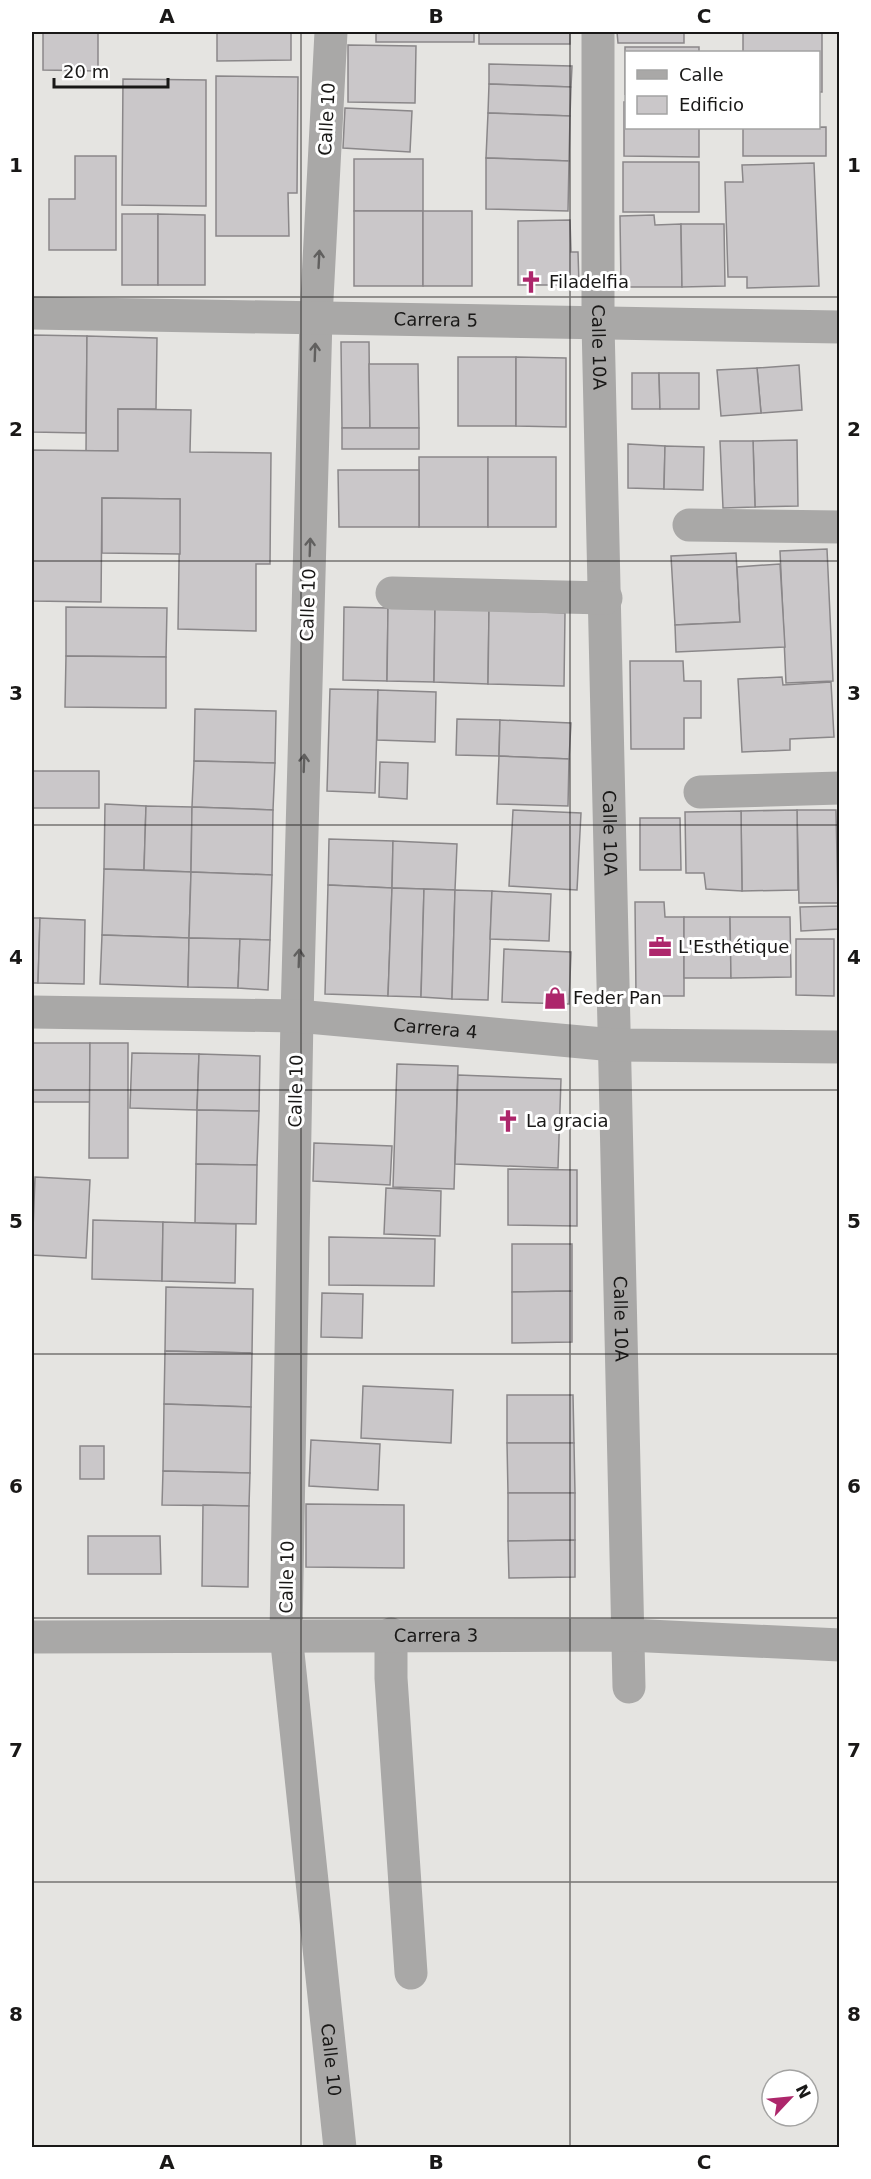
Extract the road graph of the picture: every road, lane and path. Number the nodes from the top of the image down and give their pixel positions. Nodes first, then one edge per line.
1 (332, 32) edge
2 (598, 32) edge
3 (32, 313) edge
4 (316, 318) junction
5 (598, 323) junction
6 (840, 327) edge
7 (690, 525) dead end
8 (840, 527) edge
9 (392, 593) dead end
10 (606, 598) junction
11 (840, 789) edge
12 (700, 792) dead end
13 (32, 1012) edge
14 (297, 1016) junction
15 (614, 1045) junction
16 (840, 1047) edge
17 (286, 1634) junction
18 (391, 1634) junction
19 (628, 1635) junction
20 (32, 1637) edge
21 (840, 1645) edge
22 (629, 1687) dead end
23 (411, 1973) dead end
24 (340, 2148) edge

4 -> 1 street, Calle 10
2 - 5 street, Calle 10A
3 - 4 street, Carrera 5
4 - 5 street, Carrera 5
14 -> 4 street, Calle 10
5 - 6 street, Carrera 5
5 - 10 street, Calle 10A
7 - 8 street
9 - 10 street
10 - 15 street, Calle 10A
11 - 12 street
13 - 14 street, Carrera 4
14 - 15 street, Carrera 4
14 - 17 street, Calle 10
15 - 16 street, Carrera 4
15 - 19 street, Calle 10A
17 - 18 street, Carrera 3
17 - 20 street, Carrera 3
17 - 24 street, Calle 10
18 - 19 street, Carrera 3
18 - 23 street
19 - 21 street, Carrera 3
19 - 22 street, Calle 10A

